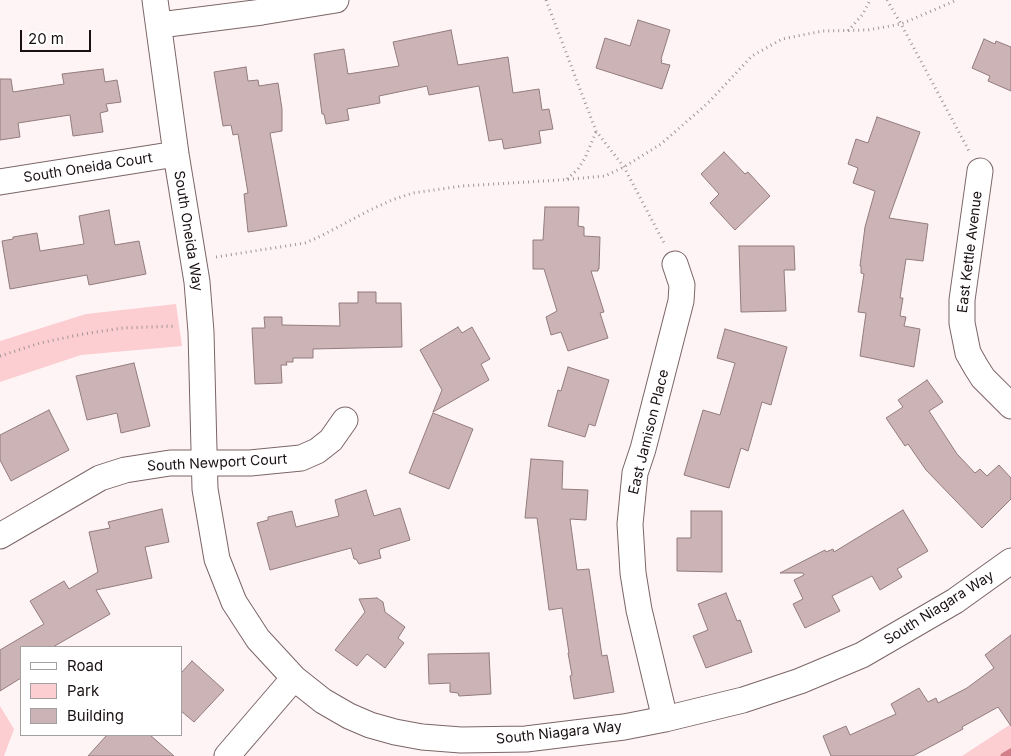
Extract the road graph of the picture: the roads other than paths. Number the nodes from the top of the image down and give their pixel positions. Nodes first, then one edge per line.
1 (155, 0) edge
2 (336, 0) edge
3 (160, 25) junction
4 (176, 154) junction
5 (980, 171) road end
6 (0, 182) edge
7 (675, 264) road end
8 (1011, 406) edge
9 (345, 420) dead end
10 (204, 463) junction
11 (0, 536) edge
12 (1011, 561) edge
13 (294, 678) junction
14 (665, 719) junction
15 (526, 748) edge
16 (227, 756) edge

1 - 3 street, South Oneida Way
2 - 3 street
3 - 4 street, South Oneida Way
4 - 6 street, South Oneida Court
4 - 10 street, South Oneida Way
5 - 8 street, East Kettle Avenue
7 - 14 street, East Jamison Place
9 - 10 street, South Newport Court
10 - 11 street, South Newport Court
10 - 13 street, South Niagara Way
12 - 14 street, South Niagara Way
13 - 15 street, South Niagara Way
13 - 16 street
14 - 15 street, South Niagara Way

